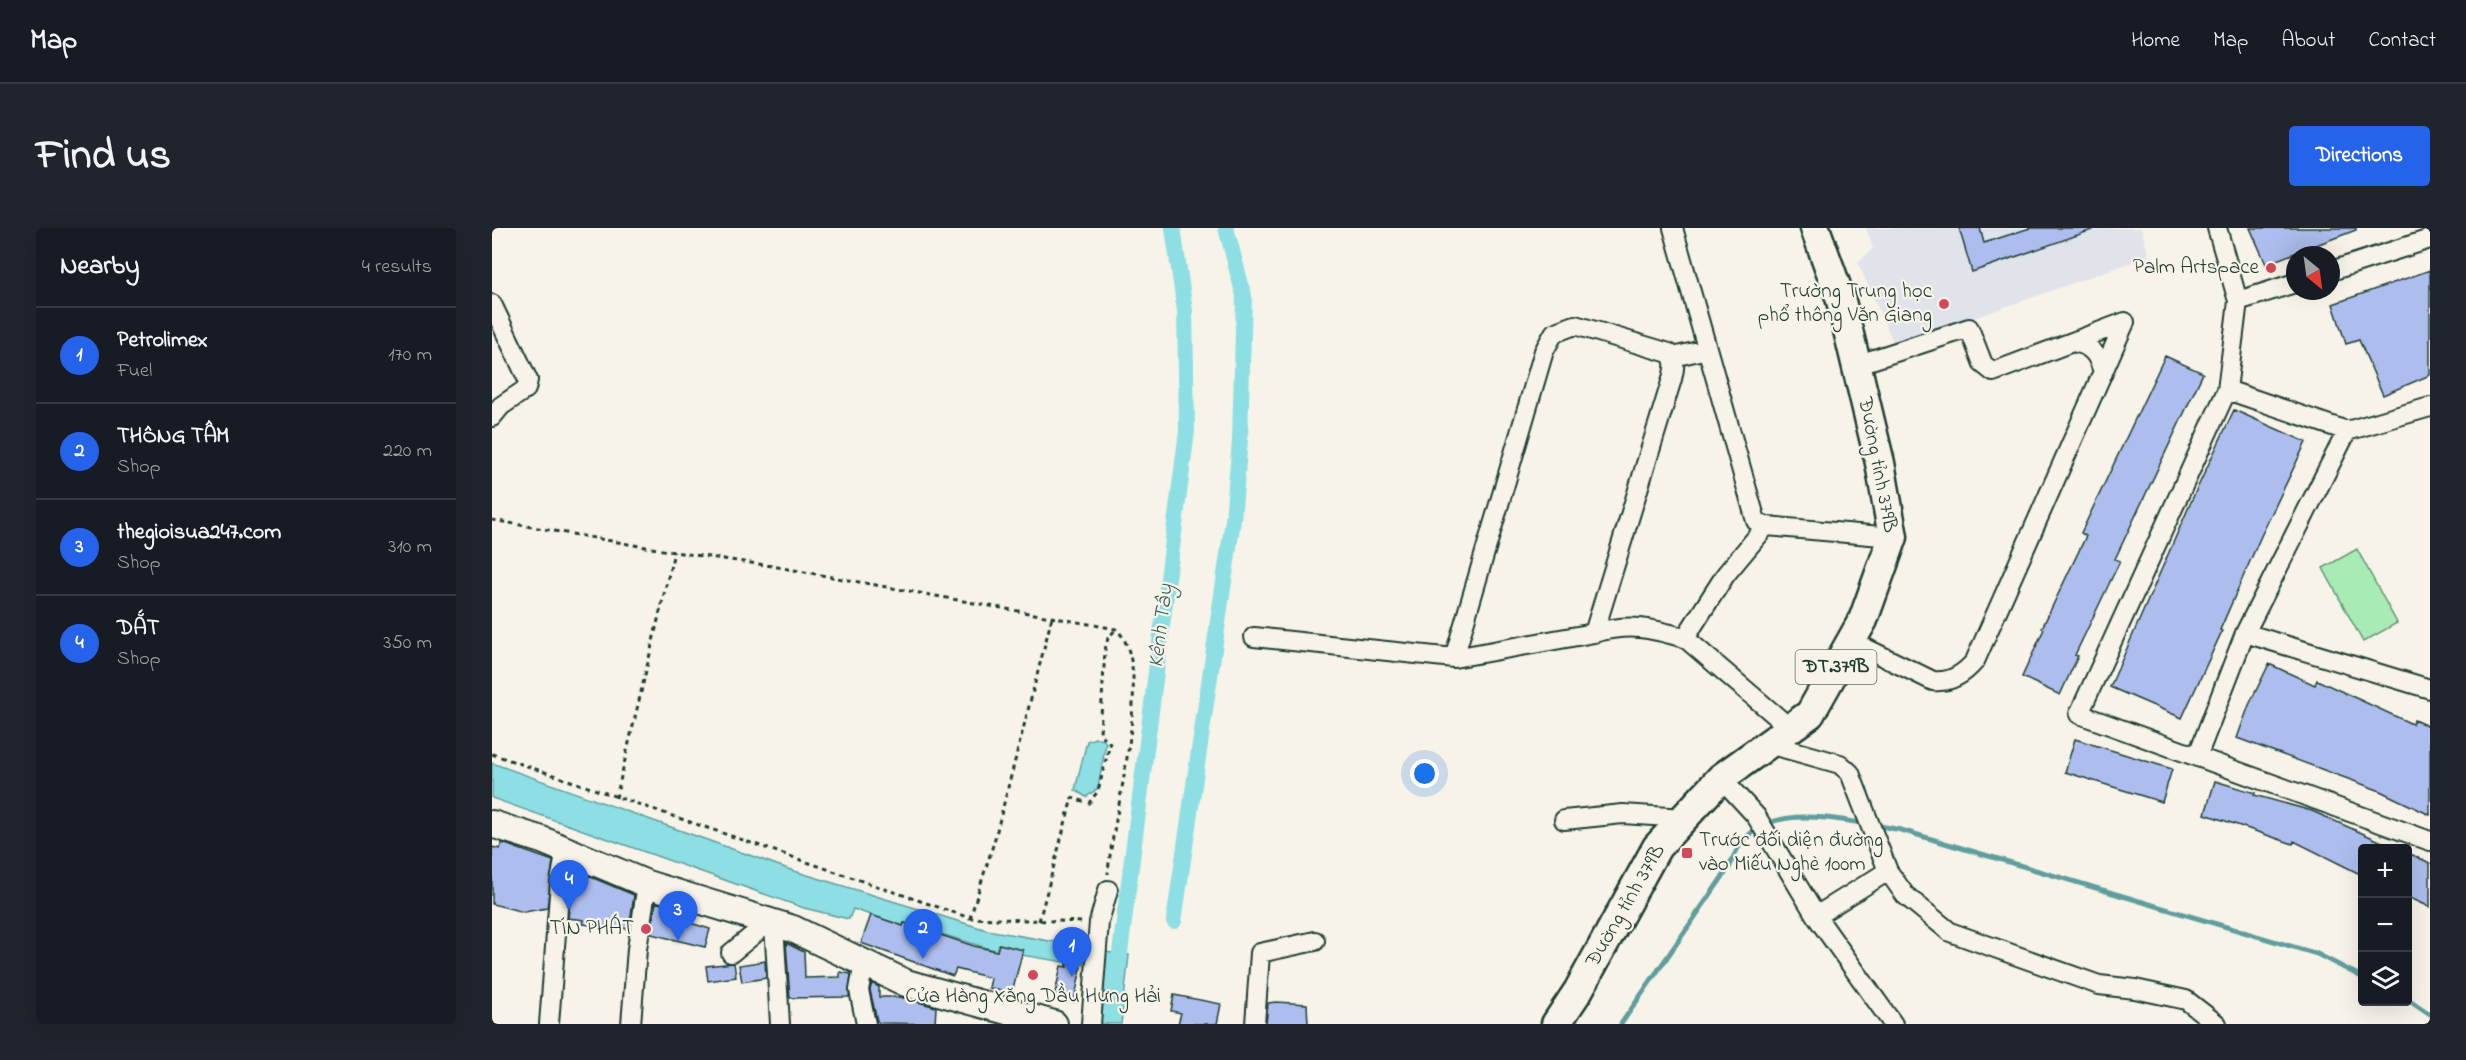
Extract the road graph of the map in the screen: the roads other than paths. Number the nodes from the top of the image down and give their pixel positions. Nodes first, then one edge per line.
1 (1673, 228) edge
2 (1815, 228) edge
3 (2217, 228) edge
4 (2418, 237) edge
5 (2340, 267) edge
6 (2286, 286) edge
7 (2238, 301) junction
8 (492, 304) edge
9 (2073, 342) junction
10 (1707, 348) junction
11 (1673, 357) junction
12 (1856, 365) junction
13 (2103, 373) junction
14 (2227, 390) junction
15 (2430, 407) edge
16 (497, 421) edge
17 (2347, 430) junction
18 (1766, 526) junction
19 (1893, 537) junction
20 (1594, 633) junction
21 (2245, 633) junction
22 (1254, 637) dead end
23 (1685, 638) junction
24 (1851, 641) junction
25 (1454, 658) junction
26 (2430, 689) edge
27 (1779, 736) junction
28 (2197, 757) junction
29 (1722, 778) junction
30 (1684, 818) junction
31 (1564, 820) dead end
32 (492, 824) edge
33 (2430, 842) edge
34 (566, 850) junction
35 (1886, 866) junction
36 (647, 884) junction
37 (1108, 890) road end
38 (1816, 916) junction
39 (772, 923) junction
40 (1315, 941) dead end
41 (731, 953) dead end
42 (864, 963) junction
43 (1000, 1017) edge
44 (549, 1024) edge
45 (631, 1024) edge
46 (780, 1024) edge
47 (866, 1024) edge
48 (1054, 1024) edge
49 (1091, 1024) edge
50 (1255, 1024) edge
51 (1556, 1024) edge
52 (1893, 1024) edge
53 (2217, 1024) edge

1 - 10 street
2 - 12 main road, Đường tỉnh 379B / ĐT.379B
3 - 7 street
4 - 5 street
6 - 7 street
7 - 14 street
8 - 16 street
9 - 12 street
9 - 13 street
9 - 13 street
10 - 11 street
10 - 18 street
11 - 20 street
11 - 25 street
12 - 19 main road, Đường tỉnh 379B / ĐT.379B
13 - 24 street
14 - 17 street
14 - 28 street
15 - 17 street
17 - 21 street
18 - 19 street
18 - 23 street
19 - 24 main road, Đường tỉnh 379B / ĐT.379B
20 - 23 street
20 - 25 street
21 - 26 street
21 - 28 street
22 - 25 street
23 - 27 street
24 - 27 main road, Đường tỉnh 379B / ĐT.379B
27 - 29 main road, Đường tỉnh 379B / ĐT.379B
27 - 35 street
28 - 33 street
29 - 30 main road, Đường tỉnh 379B / ĐT.379B
29 - 38 street
30 - 31 street
30 - 51 main road, Đường tỉnh 379B / ĐT.379B
32 - 34 main road
34 - 36 main road
34 - 44 street
35 - 38 street
35 - 53 street
36 - 39 main road
36 - 45 street
37 - 49 street
38 - 52 street
39 - 41 street
39 - 42 main road
39 - 46 street
40 - 50 street
42 - 43 main road
42 - 47 street
43 - 48 main road

